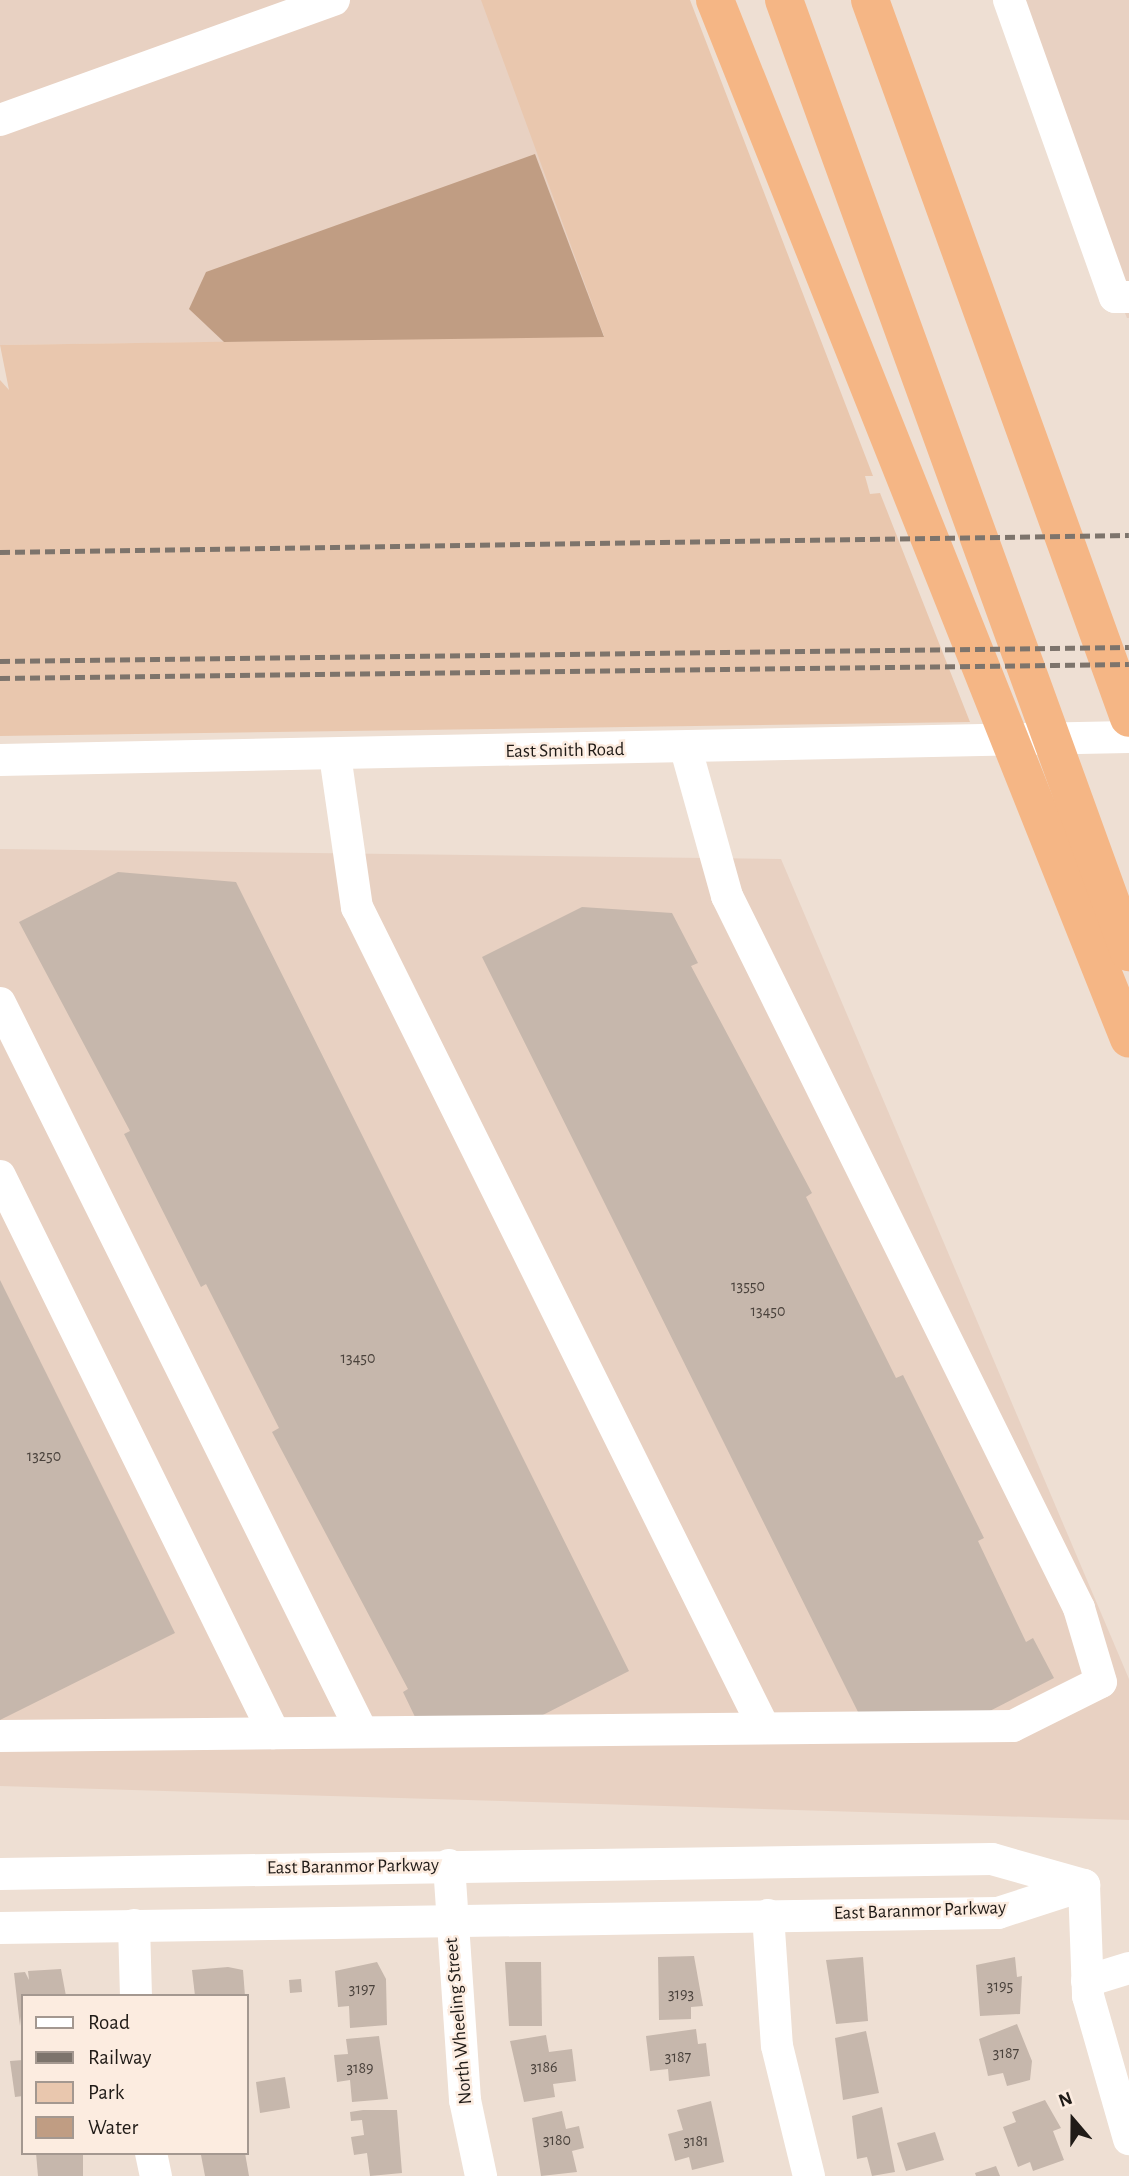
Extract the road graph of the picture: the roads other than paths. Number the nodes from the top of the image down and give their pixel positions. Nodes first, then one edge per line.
1 (334, 0) edge
2 (715, 0) edge
3 (784, 0) edge
4 (870, 0) edge
5 (882, 0) edge
6 (1009, 0) edge
7 (914, 117) junction
8 (0, 120) edge
9 (1129, 297) edge
10 (1129, 718) edge
11 (1129, 737) edge
12 (686, 749) junction
13 (334, 755) junction
14 (0, 760) edge
15 (1073, 841) junction
16 (1129, 952) edge
17 (0, 1003) edge
18 (1129, 1038) edge
19 (0, 1176) edge
20 (764, 1728) junction
21 (362, 1732) junction
22 (274, 1733) junction
23 (0, 1736) edge
24 (449, 1865) junction
25 (0, 1874) edge
26 (1084, 1885) junction
27 (768, 1915) junction
28 (450, 1918) junction
29 (134, 1925) junction
30 (0, 1928) edge
31 (1129, 1968) edge
32 (1087, 1981) junction
33 (136, 1994) edge
34 (1129, 2139) edge
35 (151, 2155) edge
36 (156, 2176) edge
37 (481, 2176) edge
38 (809, 2176) edge

1 - 8 street
2 - 15 highway
3 - 15 highway
4 - 7 highway
5 - 7 highway
6 - 9 street
7 - 10 highway
11 - 12 street, East Smith Road
12 - 13 street, East Smith Road
12 - 20 street
13 - 14 street, East Smith Road
13 - 20 street
15 - 16 highway
15 - 18 highway
17 - 21 street
19 - 22 street
20 - 21 street
21 - 22 street
22 - 23 street
24 - 25 street, East Baranmor Parkway
24 - 26 street, East Baranmor Parkway
24 - 28 street, North Wheeling Street
26 - 27 street, East Baranmor Parkway
26 - 32 street
27 - 28 street, East Baranmor Parkway
27 - 38 street
28 - 29 street, East Baranmor Parkway
28 - 37 street, North Wheeling Street
29 - 30 street, East Baranmor Parkway
29 - 33 street
31 - 32 street
32 - 34 street
35 - 36 street

